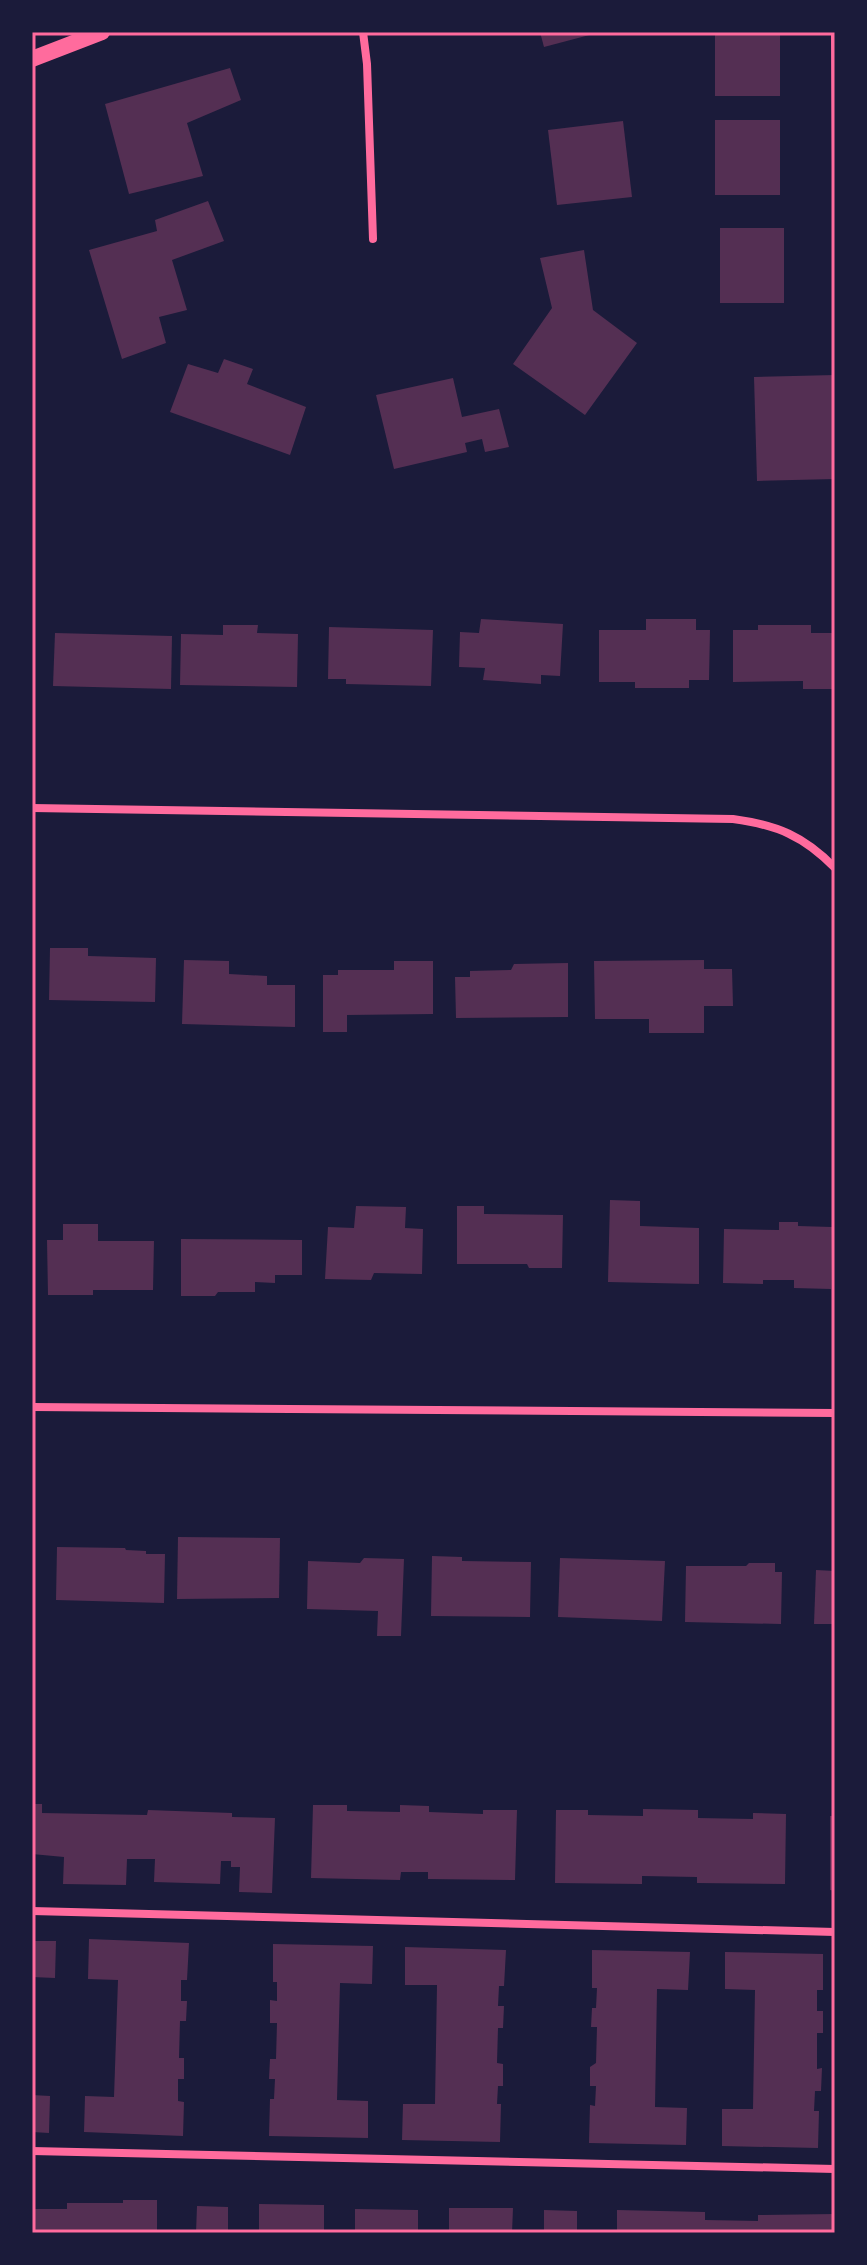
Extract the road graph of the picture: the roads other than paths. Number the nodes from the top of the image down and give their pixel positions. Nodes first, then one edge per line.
1 (102, 32) edge
2 (363, 32) edge
3 (834, 32) edge
4 (32, 59) edge
5 (835, 167) edge
6 (373, 239) dead end
7 (32, 808) edge
8 (835, 868) edge
9 (32, 1407) edge
10 (835, 1413) edge
11 (32, 1911) edge
12 (835, 1932) edge
13 (32, 2151) edge
14 (835, 2169) edge

1 - 4 main road
2 - 6 street
3 - 5 lane
7 - 8 street
9 - 10 street
11 - 12 street
13 - 14 street

